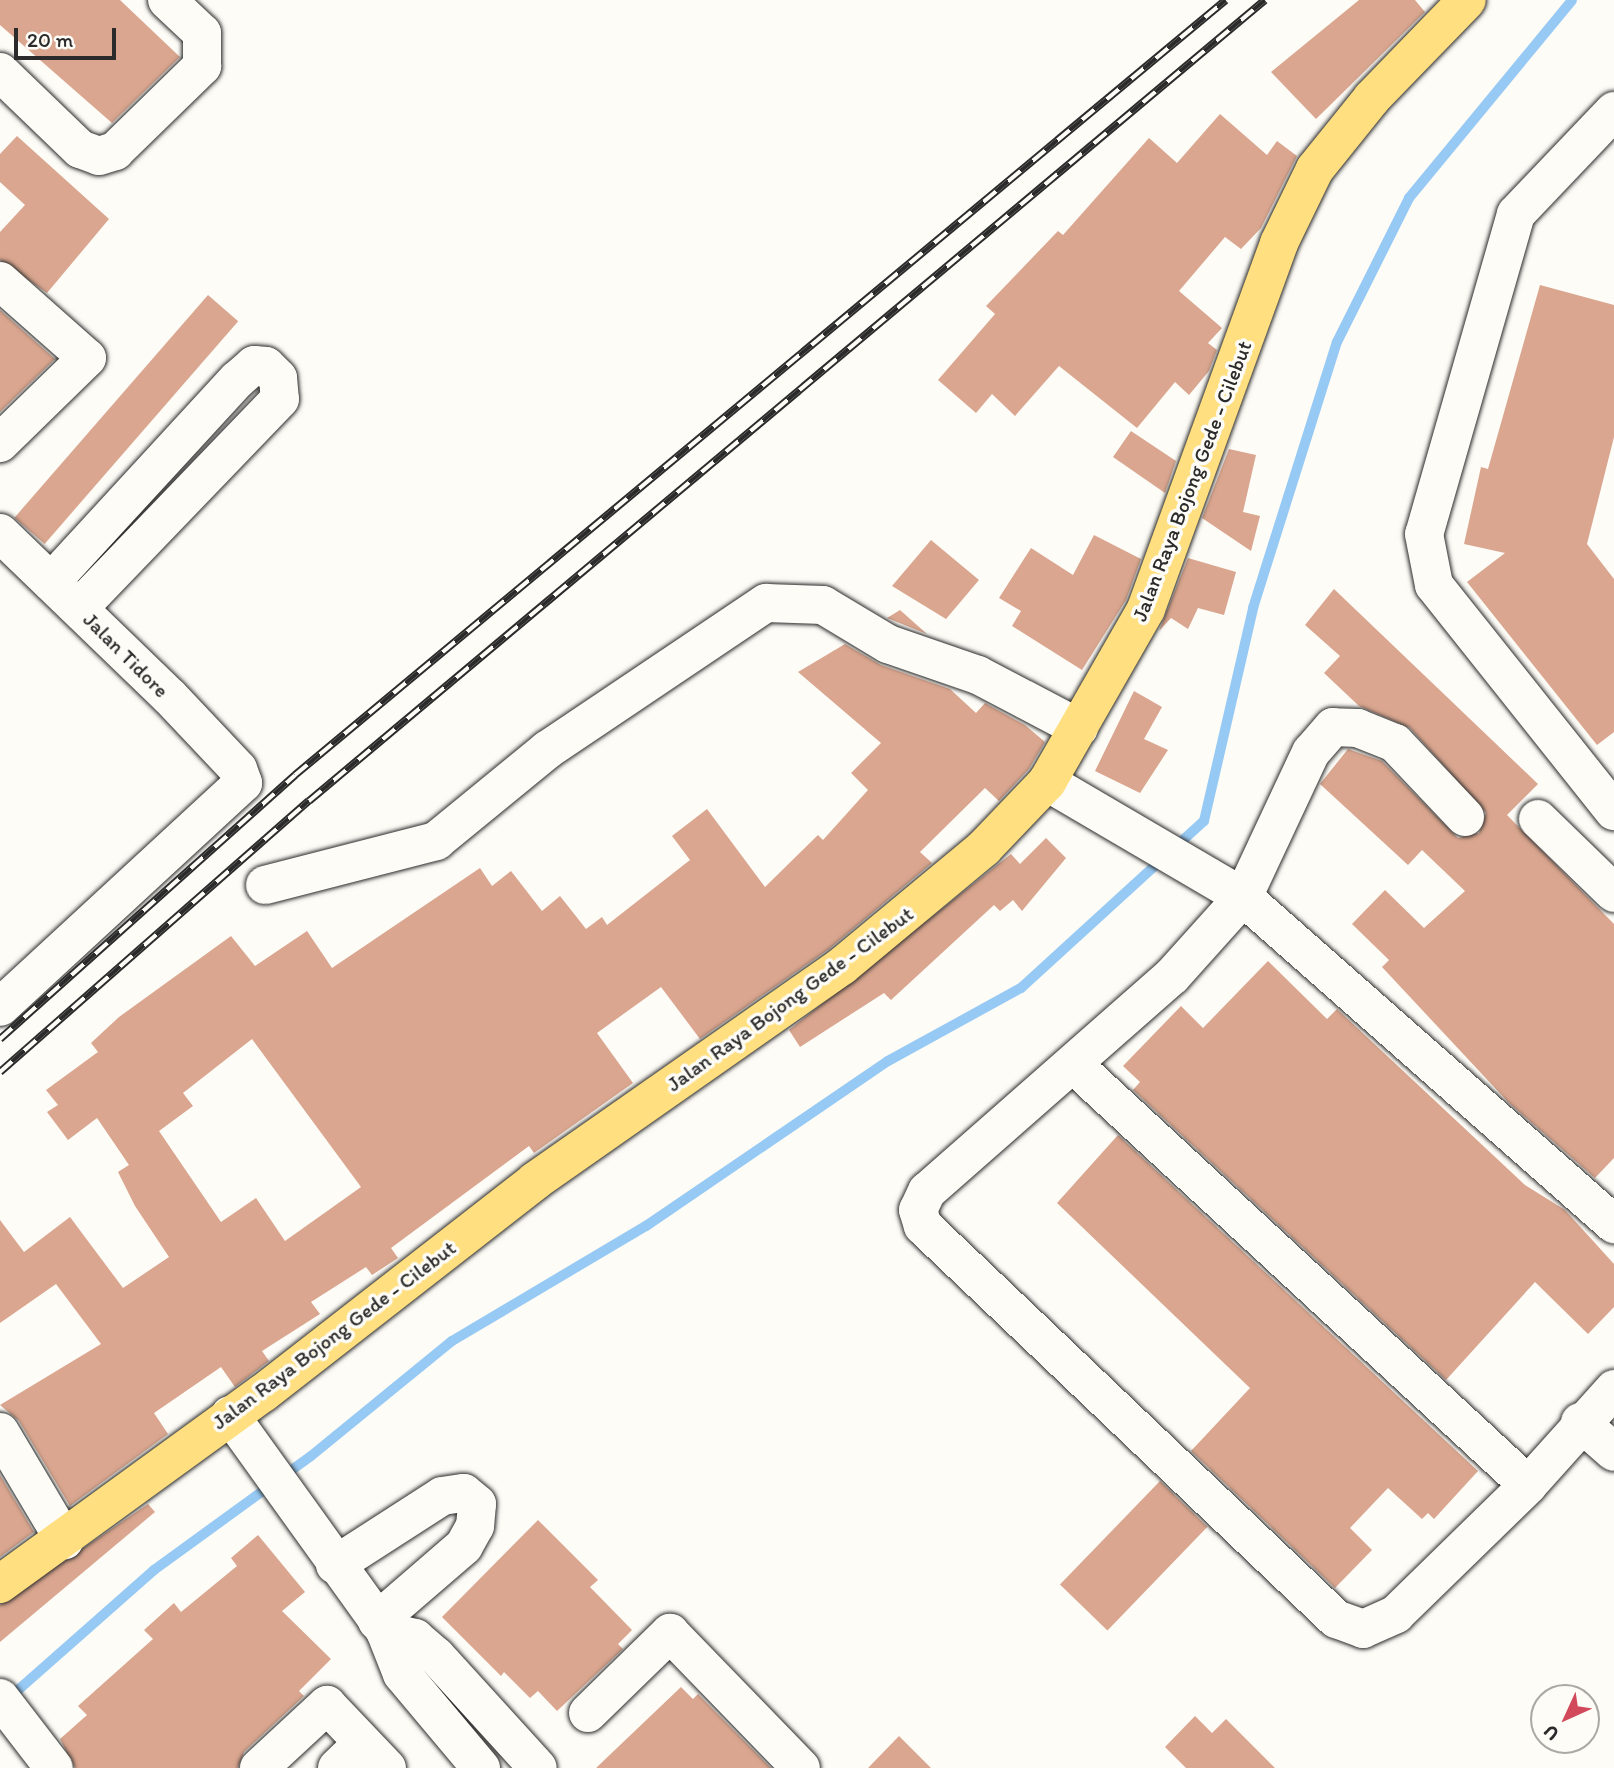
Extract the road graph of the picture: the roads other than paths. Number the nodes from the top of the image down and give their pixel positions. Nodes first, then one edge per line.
1 (167, 0) edge
2 (1467, 0) edge
3 (0, 72) edge
4 (1614, 111) edge
5 (0, 281) edge
6 (0, 443) edge
7 (0, 533) edge
8 (51, 582) junction
9 (79, 608) junction
10 (1079, 728) junction
11 (1062, 788) junction
12 (1614, 811) edge
13 (1465, 817) dead end
14 (1538, 819) dead end
15 (265, 885) dead end
16 (1614, 893) edge
17 (1243, 897) junction
18 (0, 1007) edge
19 (1074, 1065) junction
20 (1614, 1224) edge
21 (1614, 1389) edge
22 (1580, 1422) junction
23 (235, 1424) junction
24 (0, 1432) edge
25 (1614, 1452) edge
26 (1528, 1485) junction
27 (64, 1540) junction
28 (335, 1565) junction
29 (0, 1584) edge
30 (381, 1626) junction
31 (0, 1698) edge
32 (588, 1713) dead end
33 (46, 1757) edge
34 (362, 1760) edge
35 (259, 1768) edge
36 (481, 1768) edge
37 (538, 1768) edge
38 (801, 1768) edge

1 - 3 street
2 - 10 main road, Jalan Raya Bojong Gede - Cilebut
4 - 12 street
5 - 6 street
7 - 8 street, Jalan Tidore
8 - 9 street, Jalan Tidore
8 - 9 street
9 - 18 street, Jalan Tidore
10 - 11 main road, Jalan Raya Bojong Gede - Cilebut
10 - 15 street
11 - 17 street
11 - 23 main road, Jalan Raya Bojong Gede - Cilebut
13 - 17 street
14 - 16 street
17 - 19 street
17 - 20 street
19 - 26 street
19 - 26 street
21 - 22 street
22 - 25 street
22 - 26 street
23 - 27 main road, Jalan Raya Bojong Gede - Cilebut
23 - 28 street
24 - 27 street
27 - 29 main road, Jalan Raya Bojong Gede - Cilebut
28 - 30 street
28 - 30 street
30 - 36 street
30 - 37 street
31 - 33 street
32 - 38 street
34 - 35 street

